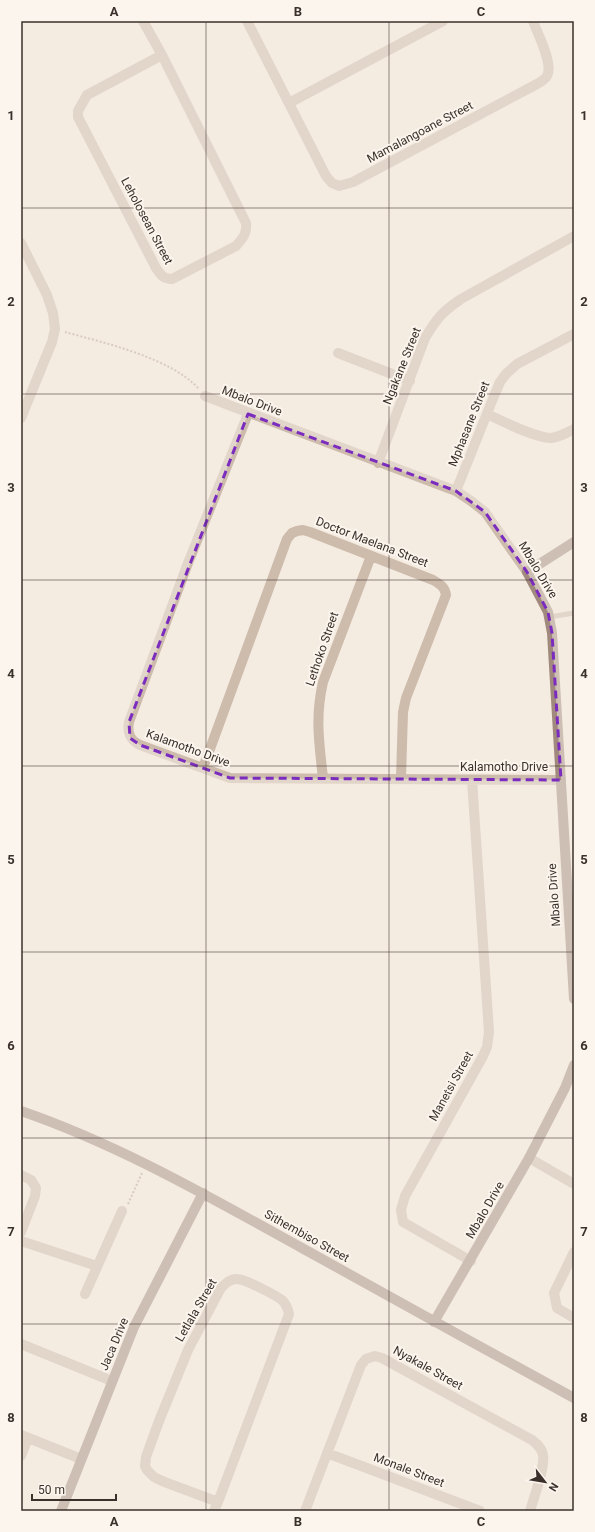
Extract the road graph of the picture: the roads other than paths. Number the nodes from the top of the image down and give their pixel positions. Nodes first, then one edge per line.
1 (143, 21) edge
2 (248, 21) edge
3 (443, 21) edge
4 (533, 21) edge
5 (162, 55) junction
6 (289, 103) junction
7 (574, 236) edge
8 (21, 243) edge
9 (574, 334) edge
10 (338, 353) dead end
11 (410, 381) junction
12 (205, 396) road end
13 (248, 414) junction
14 (487, 414) junction
15 (21, 418) edge
16 (574, 429) edge
17 (378, 462) junction
18 (456, 491) junction
19 (574, 542) edge
20 (371, 556) junction
21 (527, 572) junction
22 (574, 613) edge
23 (549, 617) junction
24 (203, 768) junction
25 (323, 778) junction
26 (401, 778) junction
27 (472, 780) junction
28 (561, 780) junction
29 (570, 873) edge
30 (574, 999) edge
31 (574, 1065) edge
32 (21, 1112) edge
33 (529, 1158) junction
34 (21, 1175) edge
35 (574, 1184) edge
36 (203, 1193) junction
37 (122, 1211) road end
38 (21, 1232) edge
39 (21, 1241) edge
40 (574, 1252) edge
41 (471, 1261) junction
42 (97, 1266) junction
43 (85, 1294) dead end
44 (574, 1318) edge
45 (434, 1322) junction
46 (21, 1344) edge
47 (112, 1381) junction
48 (574, 1398) edge
49 (24, 1436) edge
50 (327, 1453) junction
51 (21, 1456) edge
52 (81, 1458) junction
53 (216, 1506) edge
54 (61, 1511) edge
55 (305, 1511) edge
56 (480, 1511) edge
57 (530, 1511) edge

1 - 5 street, Leholosean Street
2 - 6 street, Mamalangoane Street
3 - 6 street
4 - 6 street, Mamalangoane Street
5 - 5 street, Leholosean Street
7 - 11 street, Ngakane Street
8 - 15 street
9 - 14 street, Mphasane Street
10 - 11 street
11 - 17 street, Ngakane Street
12 - 13 street, Mbalo Drive
13 - 17 street, Mbalo Drive
13 - 24 street, Kalamotho Drive
14 - 16 street
14 - 18 street, Mphasane Street
17 - 18 street, Mbalo Drive
18 - 21 street, Mbalo Drive
19 - 21 street
20 - 24 street, Doctor Maelana Street
20 - 25 street, Lethoko Street
20 - 26 street, Doctor Maelana Street
21 - 23 street, Mbalo Drive
22 - 23 lane
23 - 28 street, Mbalo Drive
24 - 25 street, Kalamotho Drive
25 - 26 street, Kalamotho Drive
26 - 27 street, Kalamotho Drive
27 - 28 street, Kalamotho Drive
27 - 41 street, Manetsi Street
28 - 29 street, Mbalo Drive
29 - 30 street, Mbalo Drive
31 - 33 street, Mbalo Drive
32 - 36 street, Sithembiso Street
33 - 35 street
33 - 41 street, Mbalo Drive
34 - 38 street
36 - 45 street, Sithembiso Street
36 - 47 street, Jaca Drive
37 - 42 street
39 - 42 street
40 - 44 street
41 - 45 street, Mbalo Drive
42 - 43 street
45 - 48 street, Sithembiso Street
46 - 47 street
47 - 52 street, Jaca Drive
49 - 51 street
49 - 52 street
50 - 55 street, Nyakale Street
50 - 56 street, Monale Street
50 - 57 street, Nyakale Street
52 - 54 street, Jaca Drive
53 - 53 street, Letlala Street

